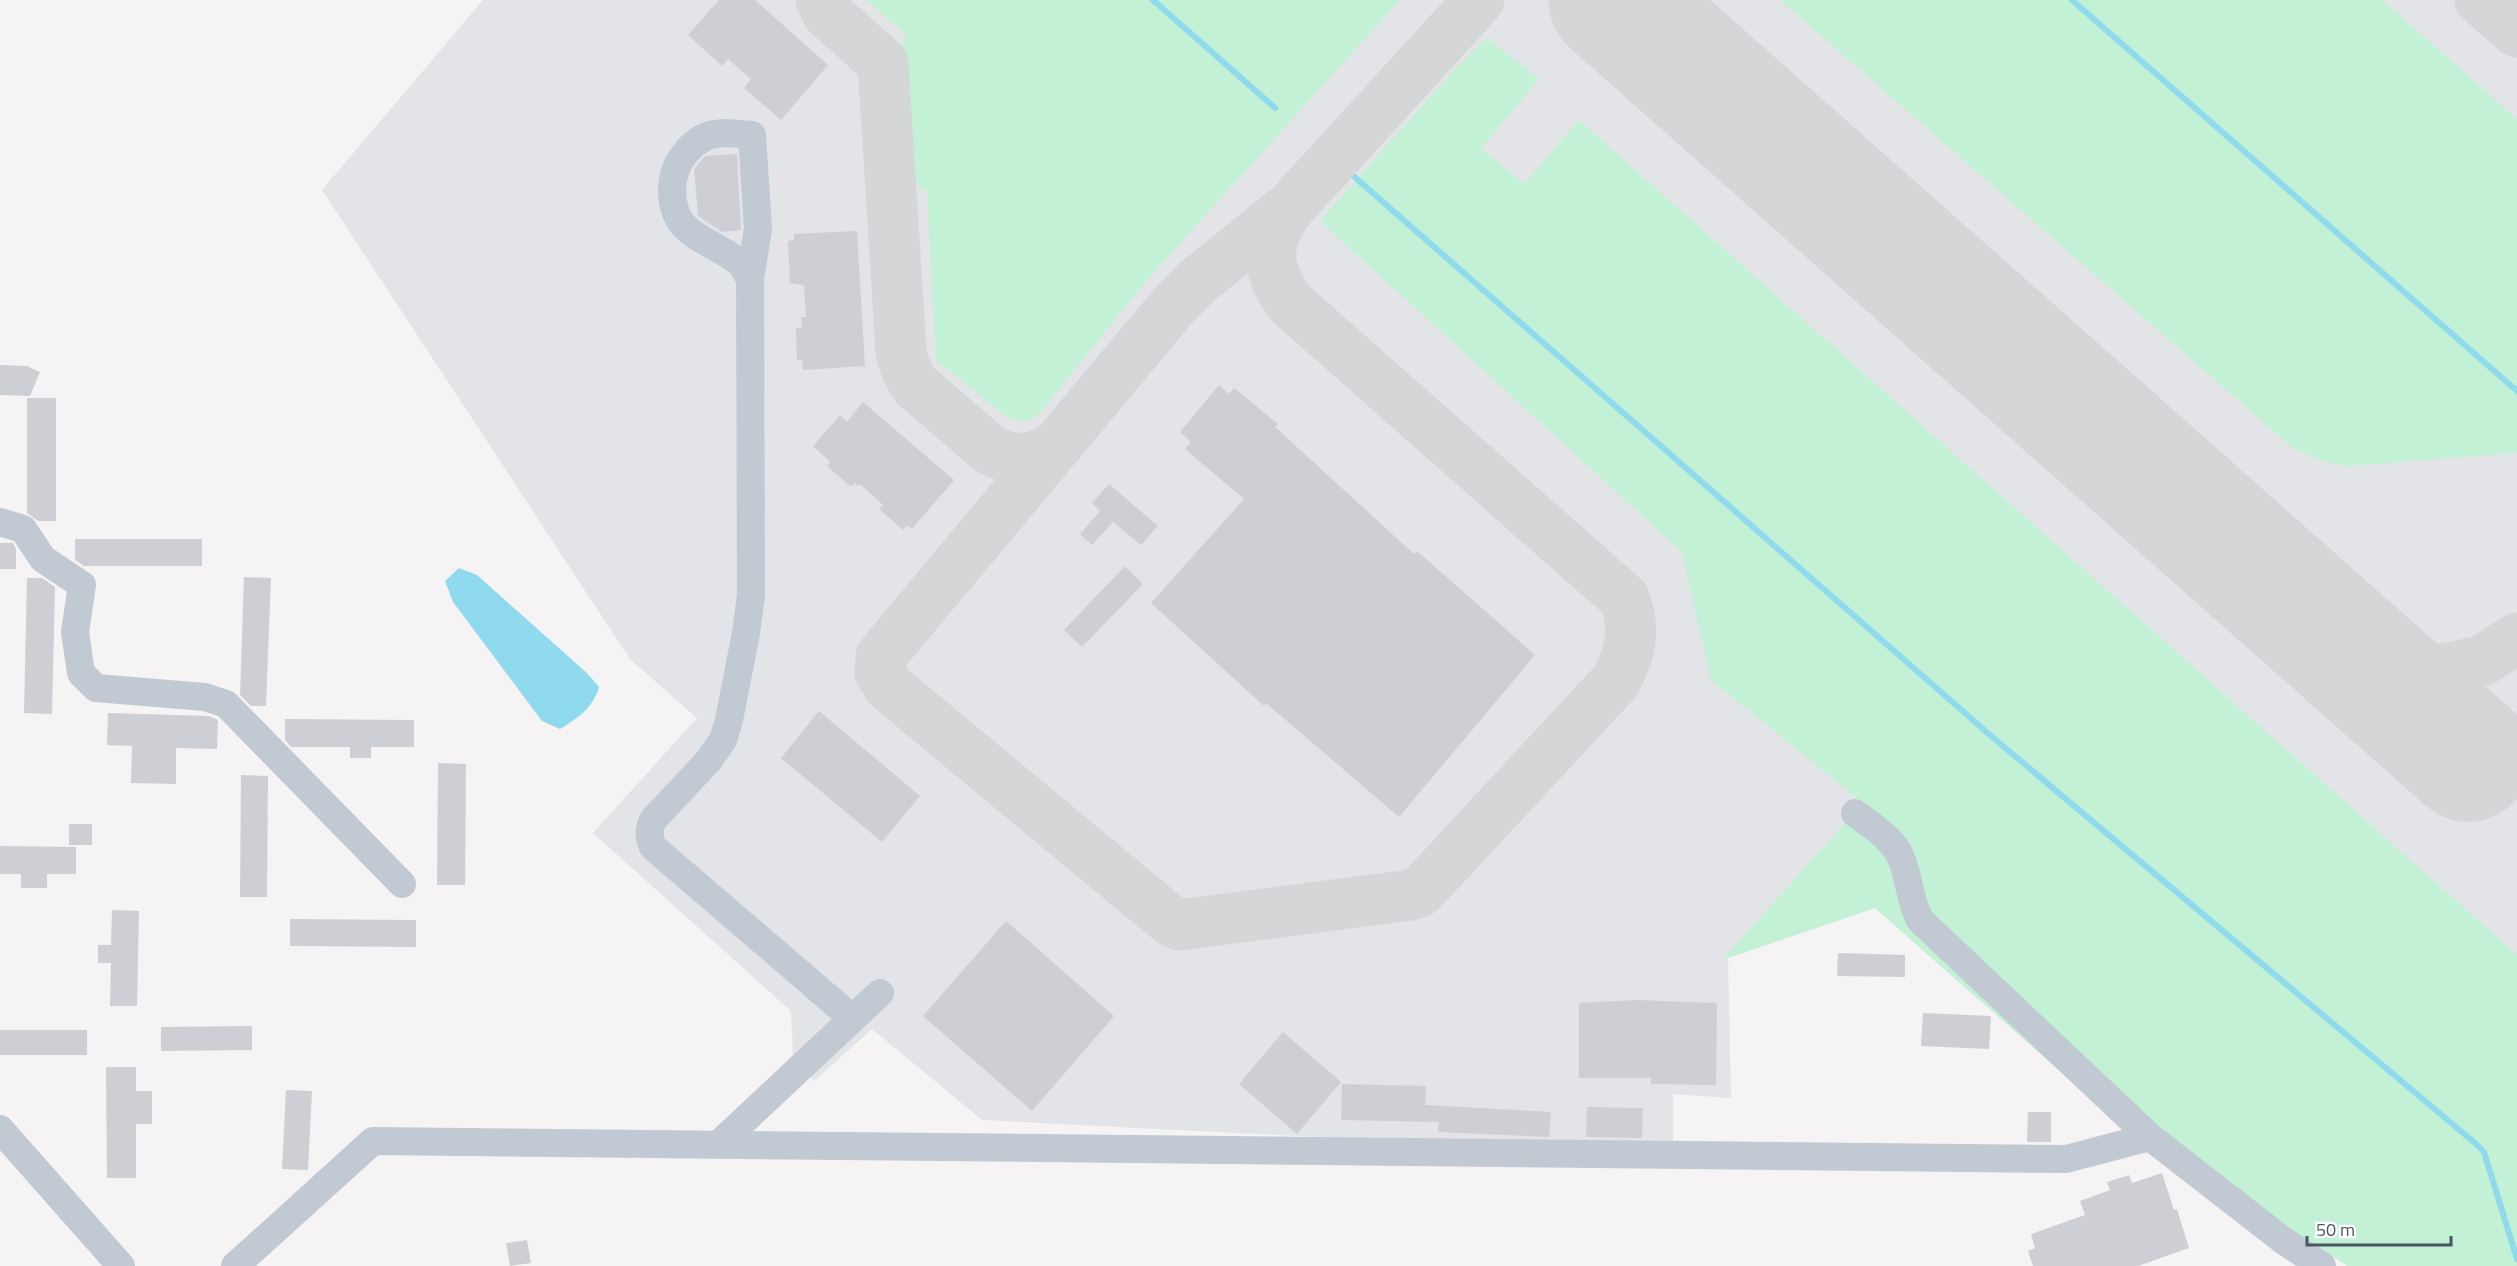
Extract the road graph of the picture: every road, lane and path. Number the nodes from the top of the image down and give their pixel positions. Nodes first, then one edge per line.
1 (750, 279) junction
2 (0, 522) edge
3 (1855, 813) dead end
4 (402, 884) dead end
5 (880, 993) dead end
6 (852, 1018) junction
7 (0, 1128) edge
8 (2141, 1129) junction
9 (719, 1144) junction
10 (121, 1266) edge
11 (235, 1266) edge
12 (2322, 1266) edge

1 - 1 street
1 - 6 street
2 - 4 street
3 - 8 street
5 - 6 street
6 - 9 street
7 - 10 street
8 - 9 street
8 - 12 street
9 - 11 street

